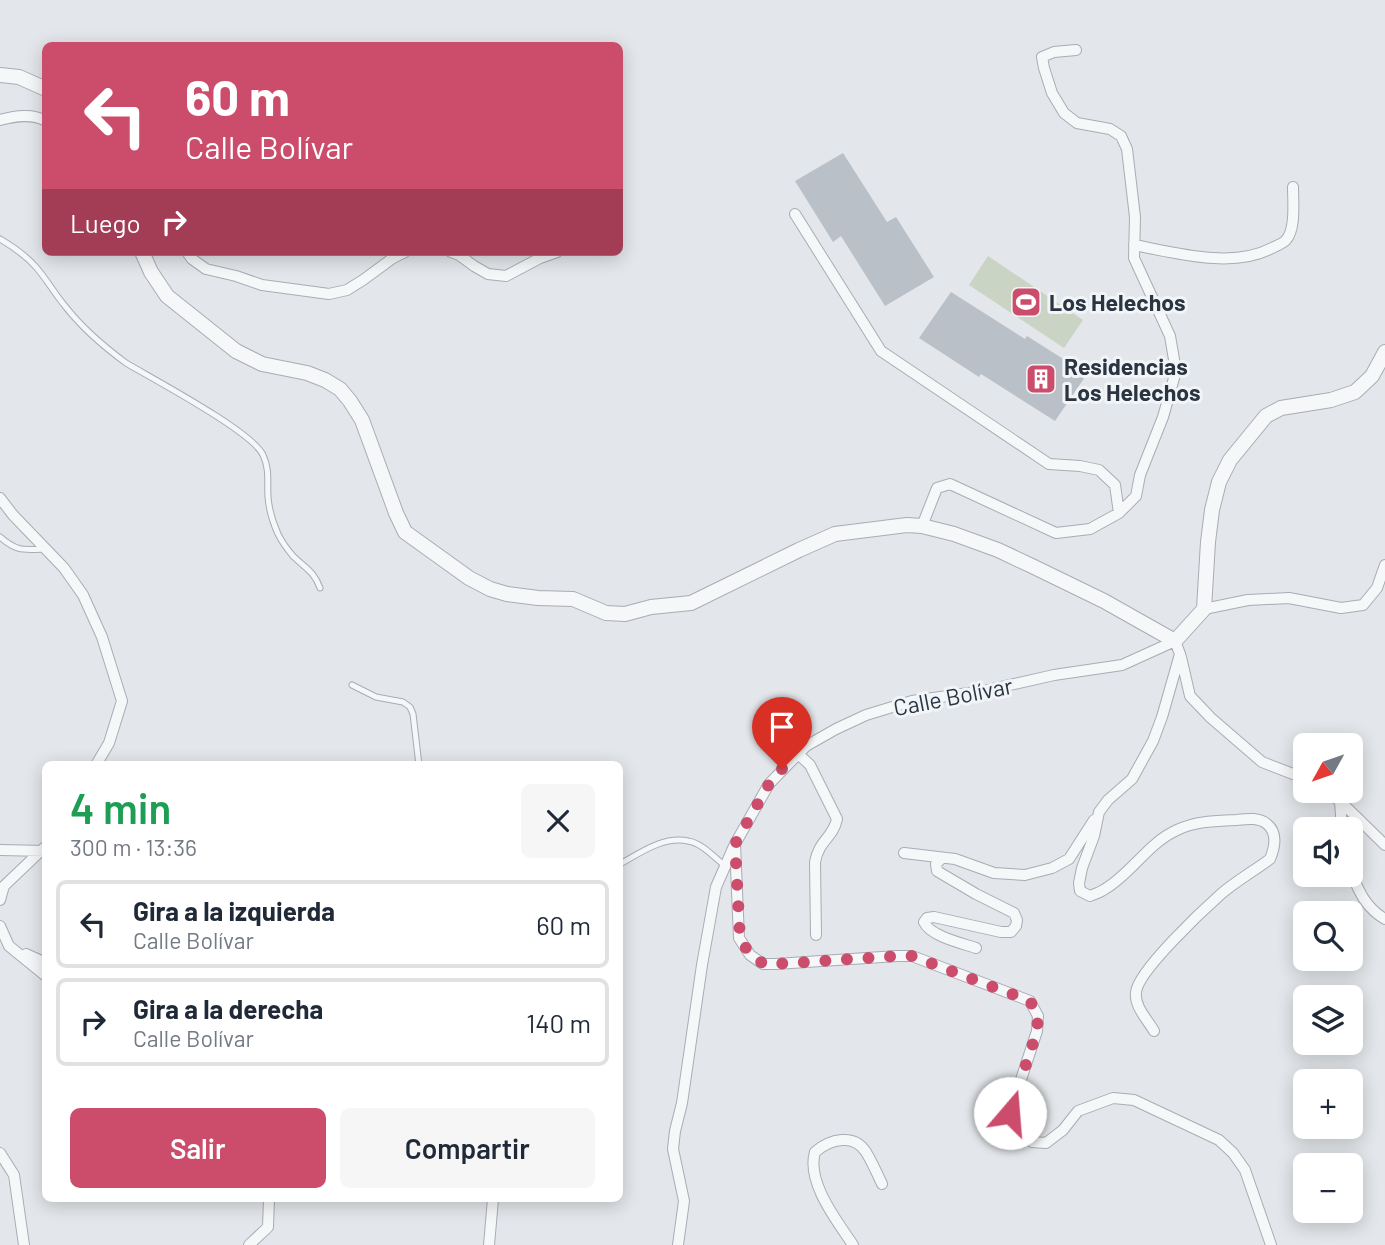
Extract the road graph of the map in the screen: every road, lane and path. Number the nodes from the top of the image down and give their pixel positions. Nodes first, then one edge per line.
1 (1076, 50) dead end
2 (0, 75) edge
3 (42, 87) edge
4 (42, 119) edge
5 (0, 120) edge
6 (1293, 187) dead end
7 (795, 214) dead end
8 (0, 239) edge
9 (1134, 245) junction
10 (144, 256) edge
11 (189, 256) edge
12 (397, 256) edge
13 (460, 256) edge
14 (546, 256) edge
15 (1385, 352) edge
16 (0, 498) edge
17 (1119, 513) junction
18 (922, 526) junction
19 (0, 537) edge
20 (46, 548) junction
21 (1385, 565) edge
22 (320, 588) dead end
23 (1204, 609) junction
24 (1177, 648) junction
25 (352, 685) dead end
26 (798, 754) junction
27 (98, 761) edge
28 (419, 761) edge
29 (1293, 774) edge
30 (1342, 803) edge
31 (1099, 812) junction
32 (735, 844) junction
33 (1385, 845) edge
34 (42, 849) edge
35 (0, 850) edge
36 (42, 852) edge
37 (904, 853) dead end
38 (942, 858) junction
39 (623, 862) edge
40 (725, 866) junction
41 (1357, 887) edge
42 (0, 900) edge
43 (1385, 919) edge
44 (0, 926) edge
45 (816, 935) dead end
46 (9, 946) junction
47 (976, 948) dead end
48 (42, 961) edge
49 (42, 973) edge
50 (1154, 1031) dead end
51 (0, 1153) edge
52 (882, 1184) dead end
53 (269, 1202) edge
54 (493, 1202) edge
55 (24, 1245) edge
56 (249, 1245) edge
57 (489, 1245) edge
58 (678, 1245) edge
59 (853, 1245) edge
60 (1271, 1245) edge

1 - 9 street
2 - 3 street
4 - 5 street
6 - 9 street
7 - 17 street
8 - 22 lane
9 - 17 street
10 - 18 street
11 - 12 street
13 - 14 street
15 - 23 street
16 - 20 street
17 - 18 street
18 - 24 street
19 - 20 lane
20 - 27 street
21 - 23 street
23 - 24 street, Calle Bolívar
24 - 26 street, Calle Bolívar
24 - 29 street
24 - 31 street
25 - 28 lane
26 - 32 street, Calle Bolívar
26 - 45 street
30 - 33 street
31 - 38 street
31 - 50 street
32 - 40 street, Calle Bolívar
32 - 60 street
34 - 35 street
36 - 42 street
37 - 38 street
38 - 47 street
39 - 40 lane
40 - 58 street, Calle Bolívar
41 - 43 street
44 - 46 street
46 - 48 street
46 - 49 street
51 - 55 street
52 - 59 street
53 - 56 street
54 - 57 street

